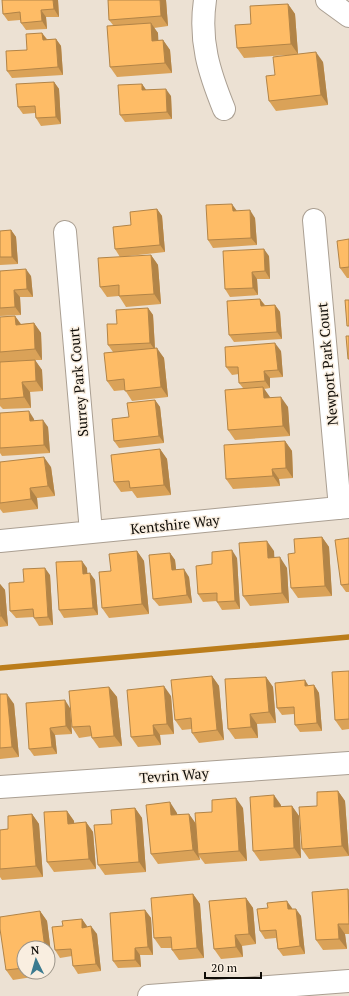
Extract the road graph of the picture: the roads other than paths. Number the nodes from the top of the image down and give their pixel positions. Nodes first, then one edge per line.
1 (205, 0) edge
2 (327, 0) edge
3 (349, 16) edge
4 (224, 109) dead end
5 (314, 220) dead end
6 (65, 232) dead end
7 (344, 507) edge
8 (91, 532) junction
9 (0, 540) edge
10 (349, 763) edge
11 (0, 787) edge
12 (349, 981) edge
13 (149, 996) edge

1 - 4 street
2 - 3 street
5 - 7 street, Newport Park Court
6 - 8 street, Surrey Park Court
7 - 8 street, Kentshire Way
8 - 9 street, Kentshire Way
10 - 11 street, Tevrin Way
12 - 13 street

